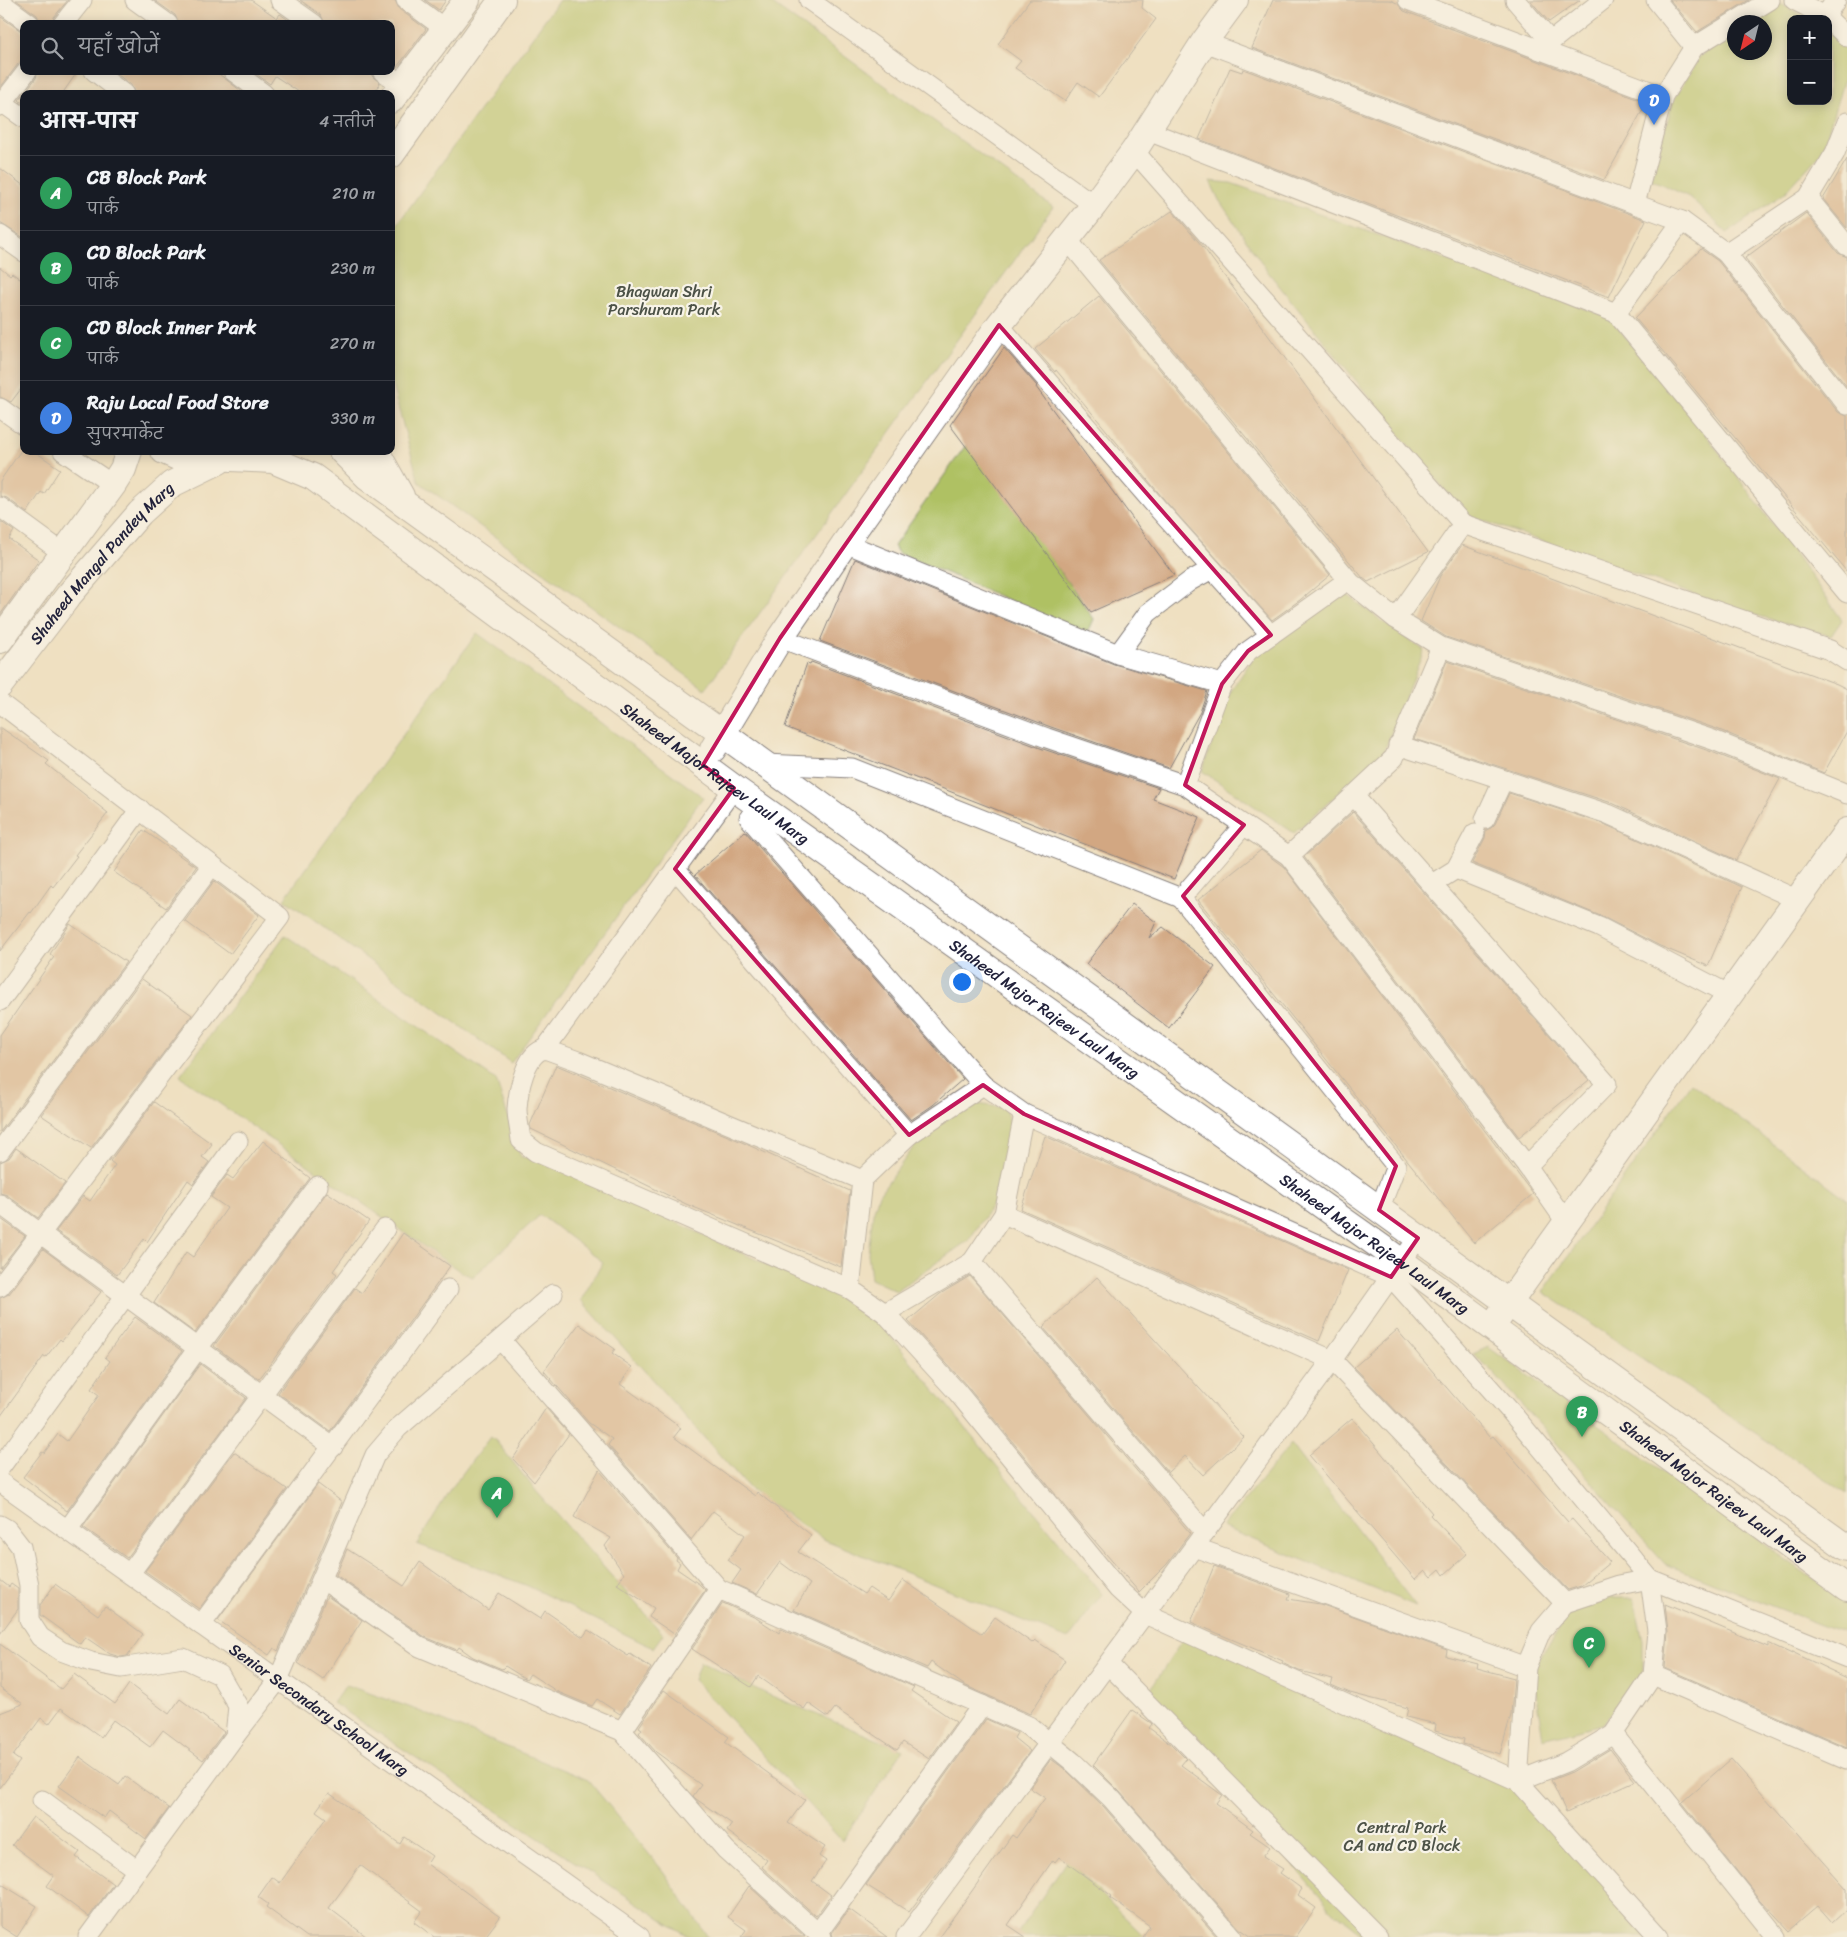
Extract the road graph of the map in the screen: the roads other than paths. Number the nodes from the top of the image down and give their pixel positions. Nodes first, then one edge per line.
1 (82, 0) edge
2 (135, 0) edge
3 (280, 0) edge
4 (406, 0) edge
5 (467, 0) edge
6 (502, 0) edge
7 (809, 0) edge
8 (1235, 0) edge
9 (1408, 0) edge
10 (1515, 0) edge
11 (1603, 0) edge
12 (1656, 0) edge
13 (1770, 0) edge
14 (1794, 0) edge
15 (1836, 0) edge
16 (0, 2) edge
17 (1824, 15) edge
18 (1827, 15) edge
19 (25, 20) edge
20 (67, 20) edge
21 (162, 20) edge
22 (308, 20) edge
23 (1832, 22) edge
24 (445, 29) junction
25 (1847, 37) edge
26 (1204, 42) junction
27 (1545, 46) junction
28 (1694, 47) junction
29 (24, 75) edge
30 (99, 75) edge
31 (238, 75) edge
32 (392, 86) edge
33 (119, 90) edge
34 (259, 90) edge
35 (1663, 96) junction
36 (1, 104) edge
37 (20, 116) edge
38 (1847, 122) edge
39 (1141, 141) junction
40 (395, 149) edge
41 (1841, 155) edge
42 (1808, 198) junction
43 (1635, 204) junction
44 (1094, 205) junction
45 (1682, 221) junction
46 (0, 234) edge
47 (1066, 238) junction
48 (1847, 246) edge
49 (20, 249) edge
50 (1726, 253) junction
51 (1616, 313) junction
52 (999, 325) junction
53 (1847, 405) edge
54 (0, 408) edge
55 (20, 422) edge
56 (69, 455) edge
57 (127, 455) edge
58 (173, 455) edge
59 (346, 455) edge
60 (378, 455) edge
61 (231, 457) edge
62 (113, 484) junction
63 (406, 505) junction
64 (0, 507) edge
65 (1463, 524) junction
66 (845, 542) junction
67 (63, 553) junction
68 (1212, 569) junction
69 (1348, 580) junction
70 (1847, 593) edge
71 (1396, 619) junction
72 (4, 627) edge
73 (1271, 635) junction
74 (780, 638) junction
75 (1442, 647) junction
76 (1118, 654) junction
77 (1847, 661) edge
78 (1222, 684) junction
79 (0, 685) edge
80 (0, 703) edge
81 (722, 734) junction
82 (1398, 746) junction
83 (764, 764) junction
84 (703, 765) junction
85 (1503, 780) junction
86 (1185, 785) junction
87 (734, 788) junction
88 (1847, 794) edge
89 (1354, 796) junction
90 (140, 809) junction
91 (749, 818) dead end
92 (1244, 825) junction
93 (1847, 832) edge
94 (1289, 856) junction
95 (212, 865) junction
96 (676, 869) junction
97 (1456, 869) junction
98 (1432, 884) junction
99 (1181, 898) junction
100 (1798, 900) junction
101 (1730, 995) junction
102 (0, 1001) edge
103 (545, 1049) junction
104 (983, 1085) junction
105 (1024, 1114) junction
106 (909, 1135) junction
107 (238, 1141) dead end
108 (0, 1151) edge
109 (1527, 1166) junction
110 (862, 1180) junction
111 (318, 1186) dead end
112 (0, 1204) edge
113 (1379, 1210) junction
114 (1004, 1214) junction
115 (1566, 1222) junction
116 (385, 1229) dead end
117 (41, 1233) junction
118 (1418, 1238) junction
119 (972, 1262) junction
120 (1396, 1270) junction
121 (0, 1287) edge
122 (448, 1288) dead end
123 (850, 1289) junction
124 (553, 1294) dead end
125 (126, 1296) junction
126 (1509, 1304) junction
127 (885, 1313) junction
128 (1491, 1327) junction
129 (501, 1340) junction
130 (198, 1348) junction
131 (1332, 1360) junction
132 (263, 1396) junction
133 (333, 1447) junction
134 (0, 1468) edge
135 (0, 1482) edge
136 (0, 1525) edge
137 (68, 1529) junction
138 (1200, 1540) junction
139 (1847, 1548) edge
140 (130, 1573) junction
141 (322, 1579) junction
142 (1650, 1579) junction
143 (1847, 1588) edge
144 (719, 1589) junction
145 (1565, 1604) junction
146 (1145, 1614) junction
147 (201, 1625) junction
148 (1847, 1658) edge
149 (1108, 1664) junction
150 (1526, 1667) junction
151 (1653, 1675) junction
152 (278, 1680) junction
153 (982, 1705) junction
154 (622, 1731) junction
155 (1613, 1734) junction
156 (235, 1736) junction
157 (1050, 1743) junction
158 (1847, 1759) edge
159 (1518, 1781) junction
160 (42, 1800) dead end
161 (137, 1870) junction
162 (820, 1935) edge
163 (88, 1937) edge
164 (640, 1937) edge
165 (906, 1937) edge
166 (1232, 1937) edge
167 (1378, 1937) edge
168 (1659, 1937) edge
169 (1776, 1937) edge

1 - 20 street
2 - 21 street
3 - 22 street
4 - 24 street
5 - 24 street
6 - 40 street
7 - 44 street
8 - 26 street
9 - 27 street
10 - 27 street
11 - 27 street
12 - 28 street
13 - 28 street
14 - 17 street
15 - 18 street
16 - 19 street
23 - 25 street
24 - 32 street
26 - 39 street
26 - 43 street
27 - 35 street
28 - 35 street
29 - 36 street
30 - 33 street
31 - 34 street
35 - 43 street
36 - 37 street
38 - 41 street
39 - 44 street
39 - 51 street
39 - 65 street
41 - 42 street
42 - 48 street
42 - 50 street
43 - 45 street
44 - 47 street
45 - 50 street
45 - 51 street
46 - 49 street
47 - 52 street
47 - 69 street
50 - 53 street
51 - 70 street
52 - 66 street
52 - 68 street
54 - 55 street
56 - 62 street
57 - 62 street, Shaheed Mangal Pandey Marg
58 - 61 street, Shaheed Major Rajeev Laul Marg
59 - 63 street, Shaheed Major Rajeev Laul Marg
60 - 63 street
61 - 79 street, Shaheed Mangal Pandey Marg
61 - 84 street, Shaheed Major Rajeev Laul Marg
62 - 67 street, Shaheed Mangal Pandey Marg
63 - 81 street, Shaheed Major Rajeev Laul Marg
64 - 67 street
65 - 71 street
65 - 77 street
66 - 74 street
66 - 76 street
67 - 72 street, Shaheed Mangal Pandey Marg
68 - 73 street
68 - 76 street
69 - 71 street
69 - 73 street
71 - 75 street
73 - 78 street
74 - 81 street
74 - 86 street
75 - 82 street
75 - 88 street
76 - 78 street
78 - 86 street
80 - 90 street
81 - 83 street, Shaheed Major Rajeev Laul Marg
81 - 84 street
82 - 85 street
82 - 89 street
83 - 99 street
83 - 113 street, Shaheed Major Rajeev Laul Marg
84 - 87 street, Shaheed Major Rajeev Laul Marg
85 - 97 street
85 - 100 street
86 - 92 street
87 - 96 street
87 - 120 street, Shaheed Major Rajeev Laul Marg
89 - 94 street
89 - 98 street
90 - 95 street
90 - 102 street
91 - 104 street
92 - 94 street
92 - 99 street
93 - 100 street
94 - 109 street
95 - 108 street
95 - 117 street
96 - 103 street
96 - 106 street
97 - 98 street
97 - 101 street
98 - 109 street
99 - 113 street
100 - 101 street
101 - 115 street
103 - 110 street
103 - 123 street
104 - 105 street
104 - 106 street
105 - 114 street
105 - 120 street
106 - 110 street
107 - 125 street
109 - 115 street
110 - 123 street
111 - 130 street
112 - 117 street
113 - 118 street, Shaheed Major Rajeev Laul Marg
114 - 119 street
114 - 131 street
115 - 126 street
116 - 132 street
117 - 121 street
117 - 125 street
118 - 120 street
118 - 126 street, Shaheed Major Rajeev Laul Marg
119 - 127 street
119 - 138 street
120 - 128 street, Shaheed Major Rajeev Laul Marg
120 - 131 street
120 - 142 street
122 - 133 street
123 - 127 street
124 - 129 street
125 - 130 street
125 - 134 street
126 - 128 street
126 - 139 street, Shaheed Major Rajeev Laul Marg
127 - 146 street
128 - 143 street, Shaheed Major Rajeev Laul Marg
129 - 141 street
129 - 144 street
130 - 132 street
130 - 137 street
131 - 138 street
131 - 145 street
132 - 133 street
132 - 140 street
133 - 147 street
135 - 137 street, Senior Secondary School Marg
136 - 156 street
137 - 140 street, Senior Secondary School Marg
138 - 146 street
138 - 150 street
140 - 147 street, Senior Secondary School Marg
141 - 152 street
141 - 154 street
142 - 145 street
142 - 148 street
142 - 151 street
144 - 153 street
144 - 154 street
145 - 150 street
146 - 149 street
146 - 159 street
147 - 152 street, Senior Secondary School Marg
149 - 157 street
149 - 167 street
150 - 159 street
151 - 155 street
151 - 158 street
152 - 156 street
152 - 164 street, Senior Secondary School Marg
153 - 157 street
153 - 162 street
154 - 162 street
155 - 159 street
155 - 169 street
156 - 161 street
157 - 165 street
157 - 166 street
159 - 168 street
160 - 161 street
161 - 163 street

